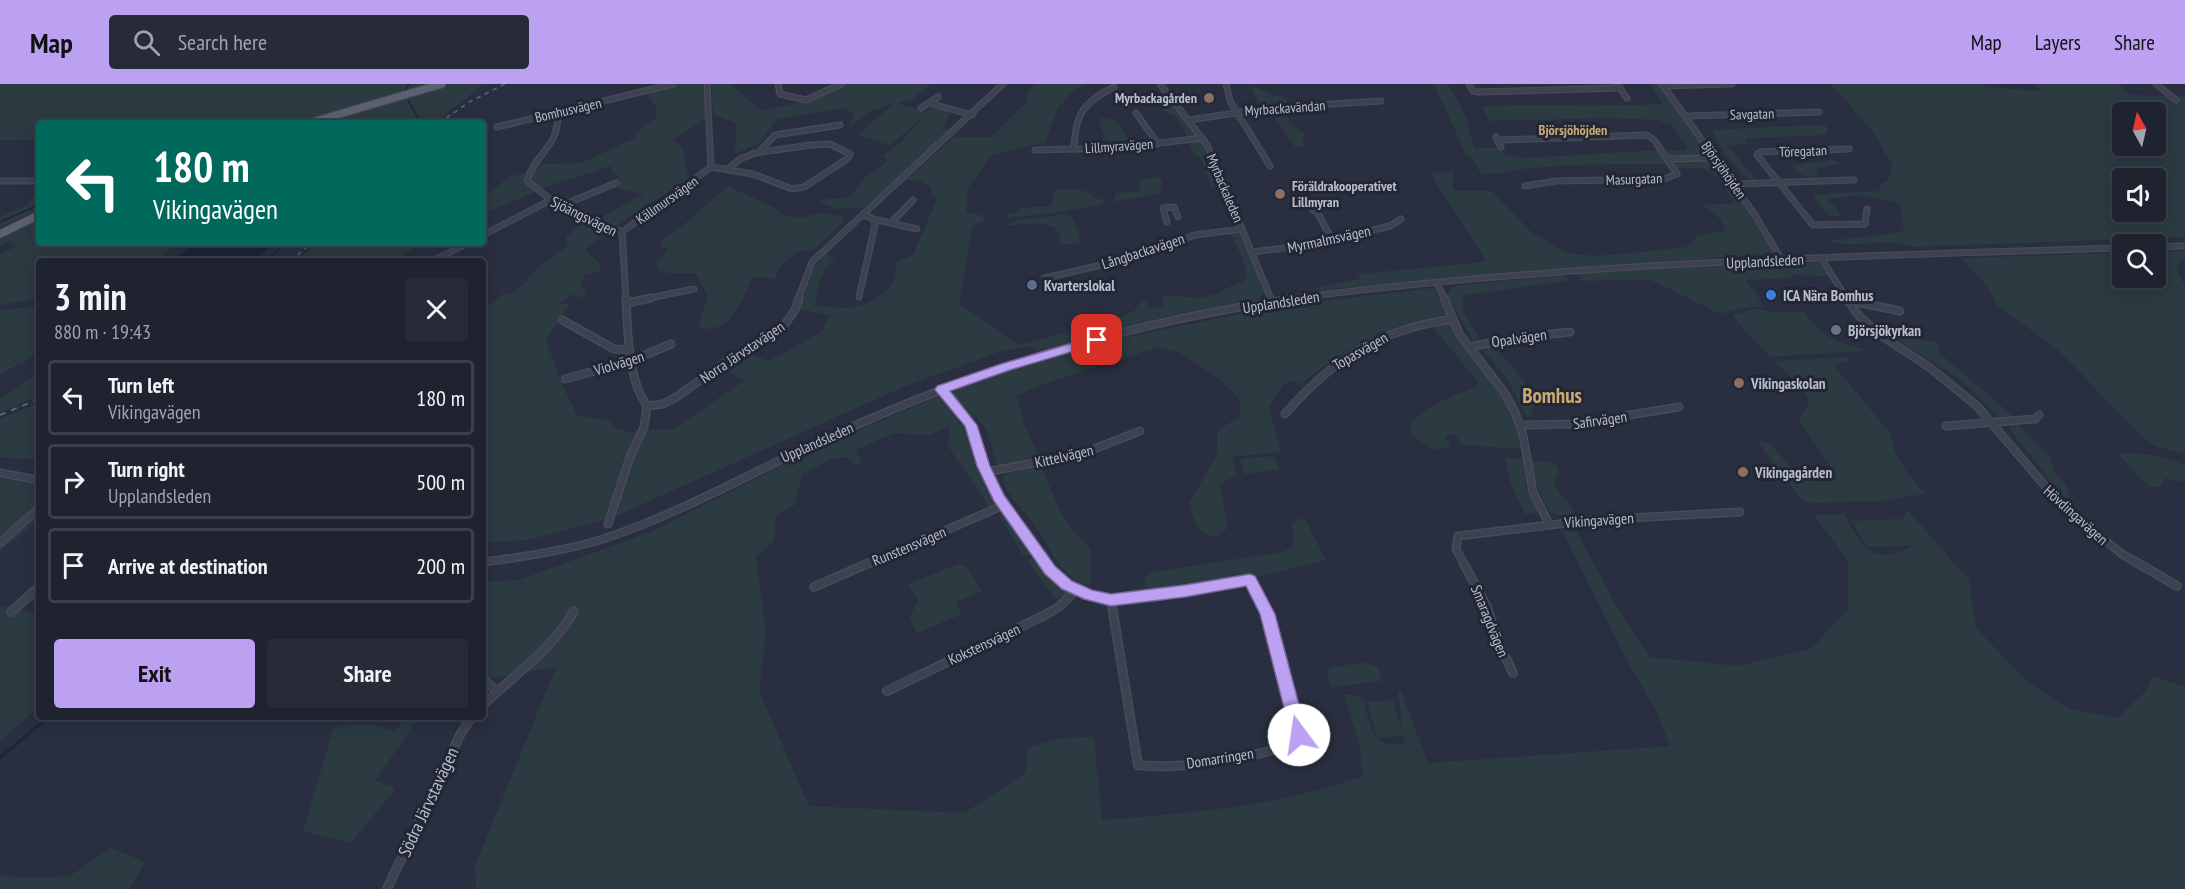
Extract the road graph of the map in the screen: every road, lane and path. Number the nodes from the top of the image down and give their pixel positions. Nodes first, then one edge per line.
1 (442, 84) edge
2 (670, 84) edge
3 (707, 84) edge
4 (778, 84) edge
5 (842, 84) edge
6 (1003, 84) edge
7 (1160, 84) edge
8 (1226, 84) edge
9 (1469, 84) edge
10 (1732, 84) edge
11 (2156, 84) edge
12 (1663, 85) edge
13 (1619, 86) edge
14 (1114, 87) dead end
15 (938, 97) dead end
16 (1627, 98) dead end
17 (2176, 100) dead end
18 (1381, 101) dead end
19 (929, 103) junction
20 (921, 108) dead end
21 (558, 112) junction
22 (1238, 112) junction
23 (1819, 112) dead end
24 (1136, 113) dead end
25 (972, 115) junction
26 (1685, 116) junction
27 (319, 120) edge
28 (1190, 120) junction
29 (840, 125) dead end
30 (497, 127) dead end
31 (1202, 138) junction
32 (1158, 144) junction
33 (1501, 147) dead end
34 (1074, 149) junction
35 (1849, 149) dead end
36 (1035, 150) dead end
37 (760, 152) junction
38 (1715, 158) junction
39 (1668, 159) junction
40 (1270, 166) dead end
41 (711, 167) junction
42 (728, 169) junction
43 (1854, 180) dead end
44 (0, 181) edge
45 (36, 181) edge
46 (616, 183) dead end
47 (1778, 183) junction
48 (1734, 184) junction
49 (1525, 186) dead end
50 (551, 200) junction
51 (913, 200) dead end
52 (562, 205) junction
53 (1867, 209) dead end
54 (1313, 210) dead end
55 (862, 214) junction
56 (36, 216) edge
57 (1178, 217) dead end
58 (873, 219) junction
59 (1401, 219) dead end
60 (1167, 222) dead end
61 (891, 223) junction
62 (917, 229) dead end
63 (1242, 229) junction
64 (622, 232) junction
65 (486, 233) edge
66 (0, 234) edge
67 (1332, 240) junction
68 (462, 246) edge
69 (2185, 246) edge
70 (2166, 247) edge
71 (2112, 248) edge
72 (1252, 252) junction
73 (439, 258) edge
74 (1821, 258) junction
75 (1781, 259) junction
76 (1045, 278) dead end
77 (1437, 283) junction
78 (694, 289) dead end
79 (859, 297) dead end
80 (1847, 300) junction
81 (1272, 302) junction
82 (627, 303) junction
83 (1900, 311) dead end
84 (562, 320) dead end
85 (1452, 320) junction
86 (1570, 332) dead end
87 (671, 344) dead end
88 (1468, 347) junction
89 (630, 350) junction
90 (631, 361) junction
91 (565, 379) dead end
92 (941, 390) junction
93 (647, 406) junction
94 (1679, 407) dead end
95 (1286, 414) dead end
96 (2039, 415) dead end
97 (1992, 423) junction
98 (1521, 425) junction
99 (1946, 426) dead end
100 (1140, 431) dead end
101 (986, 472) junction
102 (0, 473) edge
103 (36, 479) edge
104 (1004, 505) junction
105 (36, 511) edge
106 (1740, 512) dead end
107 (608, 524) dead end
108 (1549, 524) junction
109 (1458, 536) joint
110 (0, 543) edge
111 (486, 562) edge
112 (2177, 586) dead end
113 (814, 587) dead end
114 (36, 590) edge
115 (1075, 590) junction
116 (1111, 600) junction
117 (574, 611) dead end
118 (11, 612) dead end
119 (1513, 674) dead end
120 (486, 682) edge
121 (496, 691) junction
122 (887, 691) dead end
123 (486, 702) edge
124 (470, 720) edge
125 (387, 889) edge

1 - 27 main road
2 - 21 street, Bomhusvägen
3 - 41 street
4 - 5 street
6 - 25 street, Norra Järvstavägen
7 - 28 street, Myrbackaleden
8 - 22 street
9 - 13 street
10 - 12 street
11 - 17 street
12 - 26 street, Björsjöhöjden
13 - 16 street
14 - 34 street
15 - 19 street
18 - 22 street, Myrbackavändan
19 - 20 street
19 - 25 street
21 - 30 street, Bomhusvägen
21 - 50 street, Sjöängsvägen
22 - 28 street, Myrbackavändan
22 - 40 street
23 - 26 street, Savgatan
24 - 32 street
25 - 55 street, Norra Järvstavägen
26 - 38 street, Björsjöhöjden
28 - 31 street, Myrbackaleden
29 - 37 street
31 - 32 street, Lillmyravägen
31 - 63 street, Myrbackaleden
32 - 34 street, Lillmyravägen
33 - 39 street
34 - 36 street, Lillmyravägen
35 - 47 street, Töregatan
37 - 42 street
37 - 42 street
38 - 39 street, Masurgatan
38 - 48 street, Björsjöhöjden
39 - 49 street, Masurgatan
41 - 42 street
41 - 64 street, Källmursvägen
43 - 47 street
44 - 45 street
46 - 52 street
47 - 48 street
47 - 53 street
48 - 75 street, Björsjöhöjden
50 - 52 street, Sjöängsvägen
50 - 65 street
51 - 61 street
52 - 64 street, Sjöängsvägen
54 - 67 street
55 - 58 street
55 - 93 street, Norra Järvstavägen
56 - 66 main road
57 - 60 street
58 - 61 street
58 - 79 street
59 - 67 street, Myrmalmsvägen
61 - 62 street
63 - 72 street, Myrbackaleden
63 - 76 street, Långbackavägen
64 - 82 street, Sjöängsvägen
67 - 72 street, Myrmalmsvägen
68 - 73 street
69 - 70 street
71 - 74 street, Upplandsleden
72 - 81 street, Myrbackaleden
74 - 75 street, Upplandsleden
74 - 80 street, Hövdingavägen
75 - 77 street, Upplandsleden
77 - 81 street, Upplandsleden
77 - 85 street
78 - 82 street
80 - 83 street
80 - 97 street, Hövdingavägen
81 - 92 street, Upplandsleden
82 - 89 street, Sjöängsvägen
84 - 89 street
85 - 88 street
85 - 95 street, Topasvägen
86 - 88 street, Opalvägen
87 - 90 street, Violvägen
88 - 98 street
89 - 90 street, Sjöängsvägen
90 - 91 street, Violvägen
90 - 93 street, Sjöängsvägen
92 - 101 street
92 - 111 street, Upplandsleden
93 - 107 street
94 - 98 street, Safirvägen
96 - 97 street
97 - 99 street
97 - 112 street, Hövdingavägen
98 - 108 street
100 - 101 street, Kittelvägen
101 - 104 street
102 - 103 street
104 - 113 street, Runstensvägen
104 - 115 street
105 - 110 street
106 - 108 street, Vikingavägen
108 - 109 street, Vikingavägen
109 - 119 street, Smaragdvägen
114 - 118 street
115 - 116 street
115 - 122 street, Kokstensvägen
116 - 116 street, Domarringen
117 - 121 street
120 - 121 street
121 - 123 street
124 - 125 street, Södra Järvstavägen

